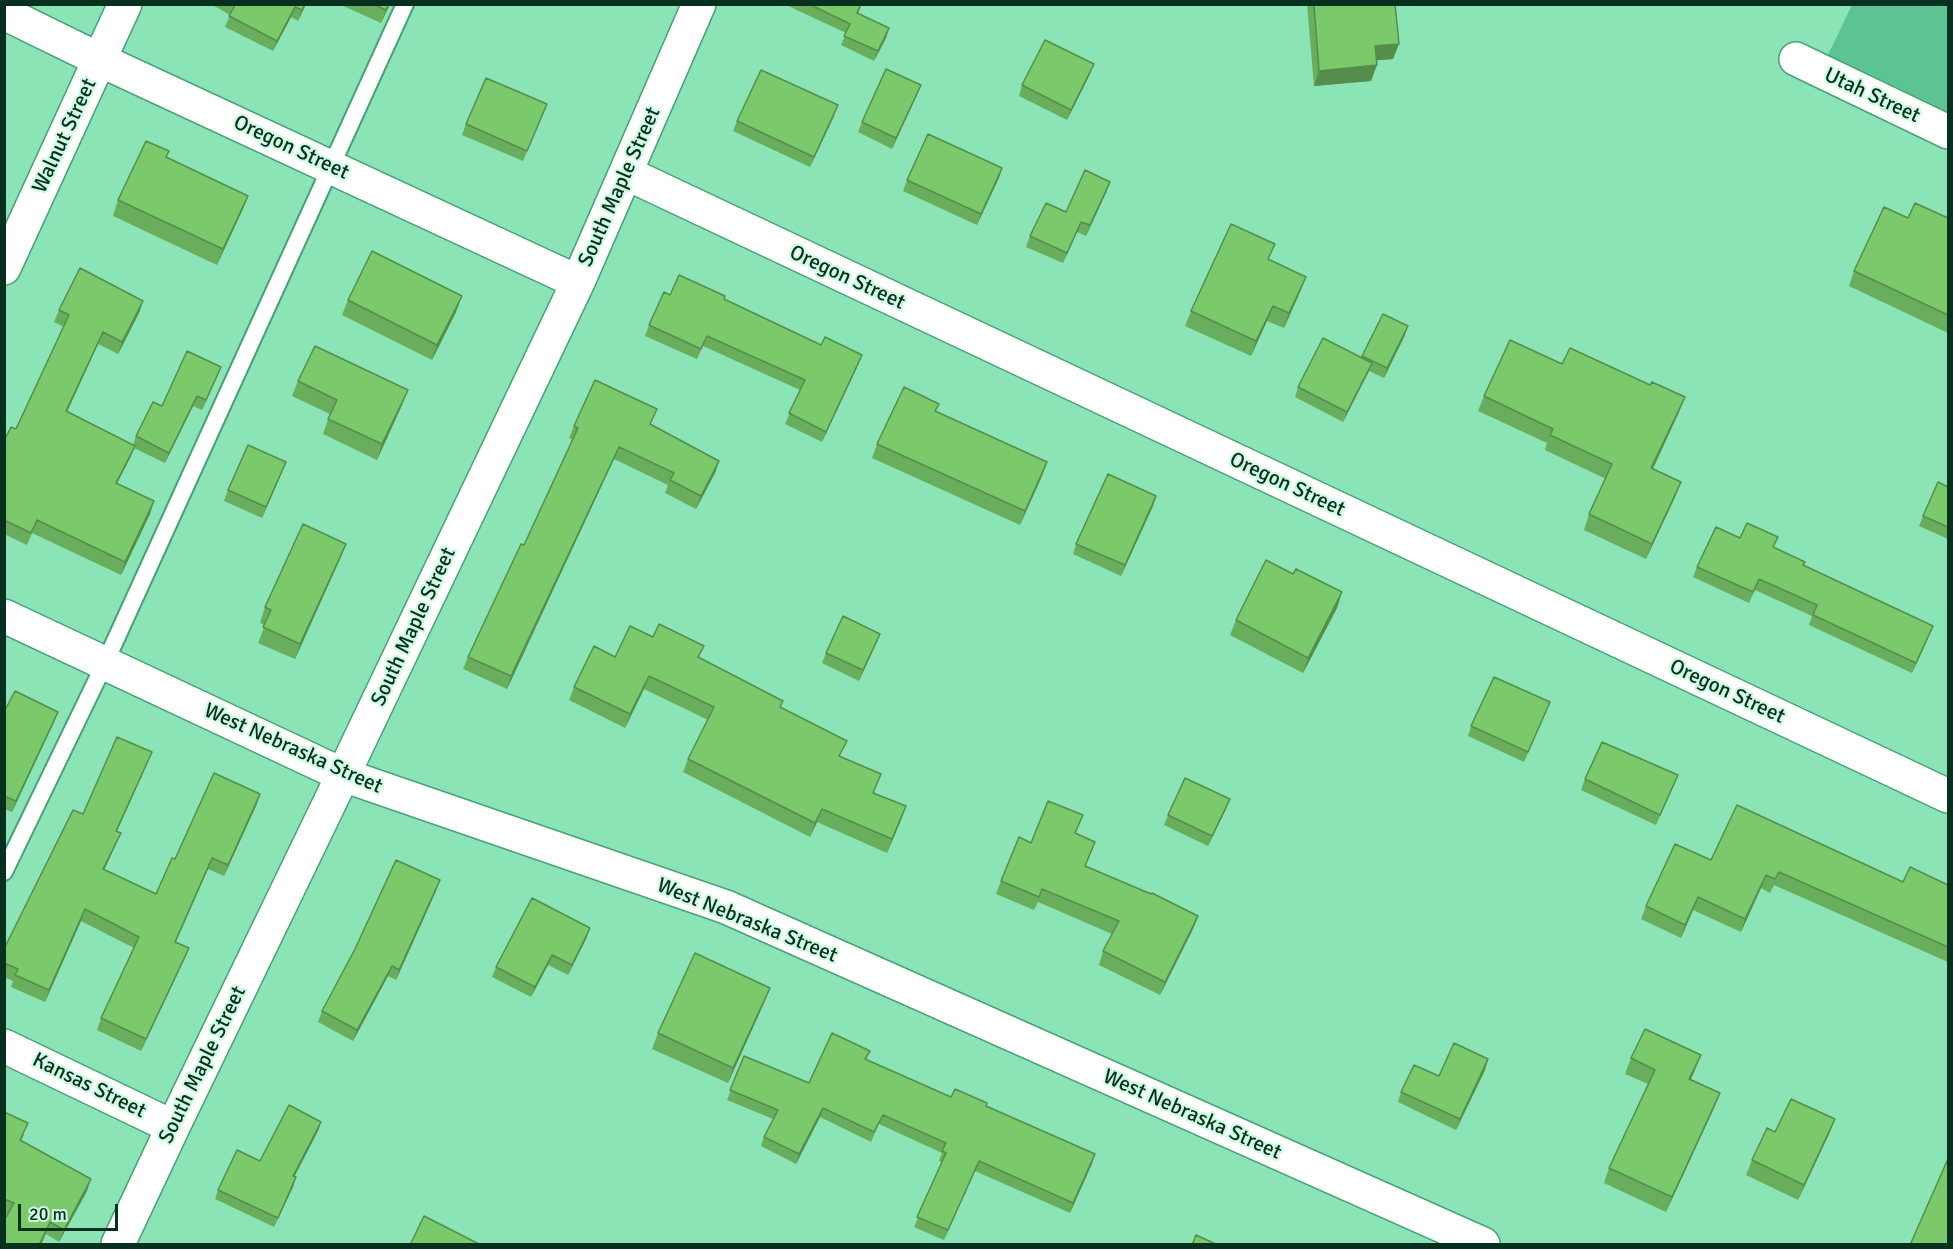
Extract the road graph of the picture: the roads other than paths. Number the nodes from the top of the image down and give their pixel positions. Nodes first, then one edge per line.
1 (125, 4) edge
2 (405, 4) edge
3 (699, 4) edge
4 (4, 13) edge
5 (100, 60) junction
6 (1796, 60) dead end
7 (1948, 132) edge
8 (332, 168) junction
9 (626, 174) junction
10 (4, 268) edge
11 (578, 282) junction
12 (4, 616) edge
13 (105, 663) junction
14 (343, 775) junction
15 (1948, 796) edge
16 (4, 872) edge
17 (4, 1046) edge
18 (173, 1126) junction
19 (118, 1245) edge
20 (1482, 1245) edge

1 - 5 street, Walnut Street
2 - 8 lane
3 - 9 street, South Maple Street
4 - 5 street, Oregon Street
5 - 8 street, Oregon Street
5 - 10 street, Walnut Street
6 - 7 street, Utah Street
8 - 11 street, Oregon Street
8 - 13 lane
9 - 11 street, South Maple Street
9 - 15 street, Oregon Street
11 - 14 street, South Maple Street
12 - 13 street, West Nebraska Street
13 - 14 street, West Nebraska Street
13 - 16 lane
14 - 18 street, South Maple Street
14 - 20 street, West Nebraska Street
17 - 18 street, Kansas Street
18 - 19 street, South Maple Street

